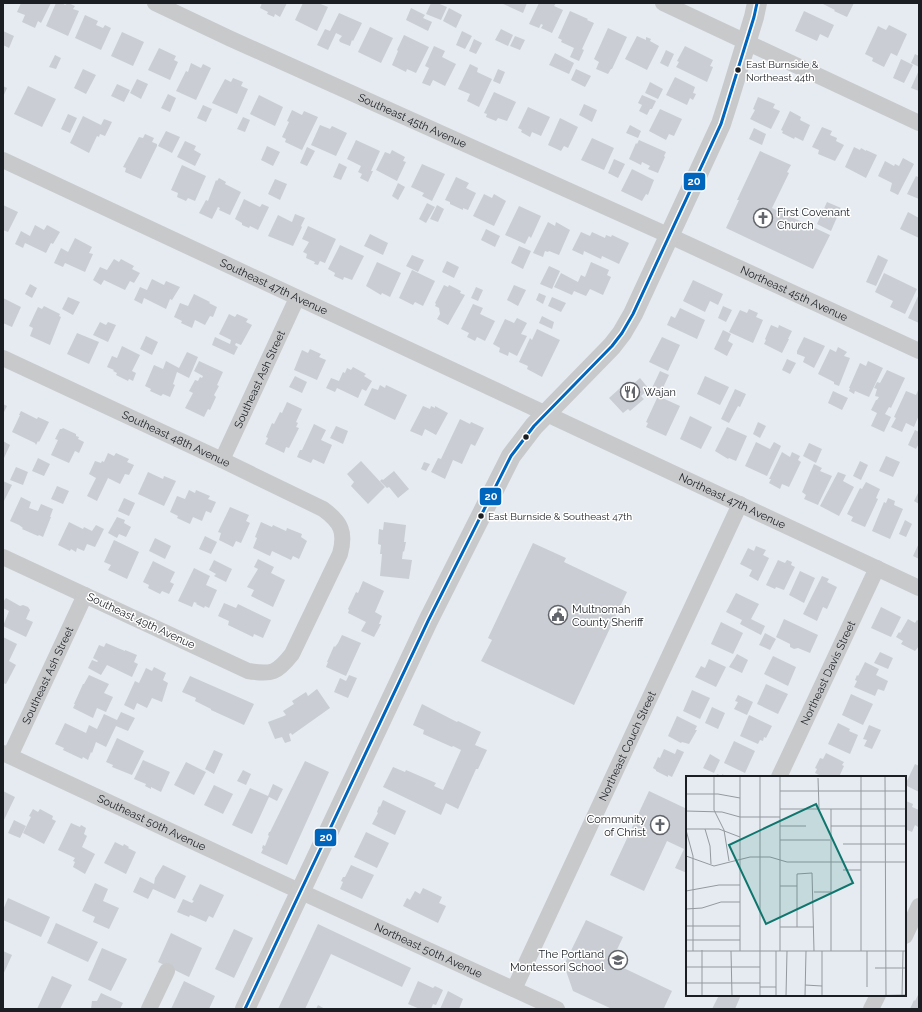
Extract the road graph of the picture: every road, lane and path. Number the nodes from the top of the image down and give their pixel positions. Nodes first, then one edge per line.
1 (156, 3) edge
2 (663, 3) edge
3 (757, 3) edge
4 (746, 42) junction
5 (919, 123) edge
6 (3, 160) edge
7 (670, 236) junction
8 (297, 298) junction
9 (919, 352) edge
10 (3, 358) edge
11 (545, 414) junction
12 (222, 460) junction
13 (740, 504) junction
14 (3, 557) edge
15 (877, 568) junction
16 (919, 588) edge
17 (85, 595) junction
18 (281, 668) joint
19 (7, 754) edge
20 (779, 776) edge
21 (300, 891) junction
22 (919, 906) edge
23 (906, 934) edge
24 (167, 971) dead end
25 (514, 989) junction
26 (878, 996) edge
27 (149, 1009) edge
28 (245, 1009) edge
29 (557, 1009) edge
30 (871, 1009) edge

1 - 7 street, Southeast 45th Avenue
2 - 4 street
3 - 4 main road
4 - 5 street
4 - 7 main road
6 - 8 street, Southeast 47th Avenue
7 - 9 street, Northeast 45th Avenue
7 - 11 main road
8 - 11 street, Southeast 47th Avenue
8 - 12 street, Southeast Ash Street
10 - 12 street, Southeast 48th Avenue
11 - 13 street, Northeast 47th Avenue
11 - 21 main road
12 - 18 street, Southeast 48th Avenue
13 - 15 street, Northeast 47th Avenue
13 - 25 street, Northeast Couch Street
14 - 17 street, Southeast 49th Avenue
15 - 16 street, Northeast 47th Avenue
15 - 20 street, Northeast Davis Street
17 - 18 street, Southeast 49th Avenue
17 - 19 street, Southeast Ash Street
19 - 21 street, Southeast 50th Avenue
21 - 25 street, Northeast 50th Avenue
21 - 28 main road
22 - 23 street
24 - 27 street
25 - 29 street, Northeast 50th Avenue
26 - 30 street

